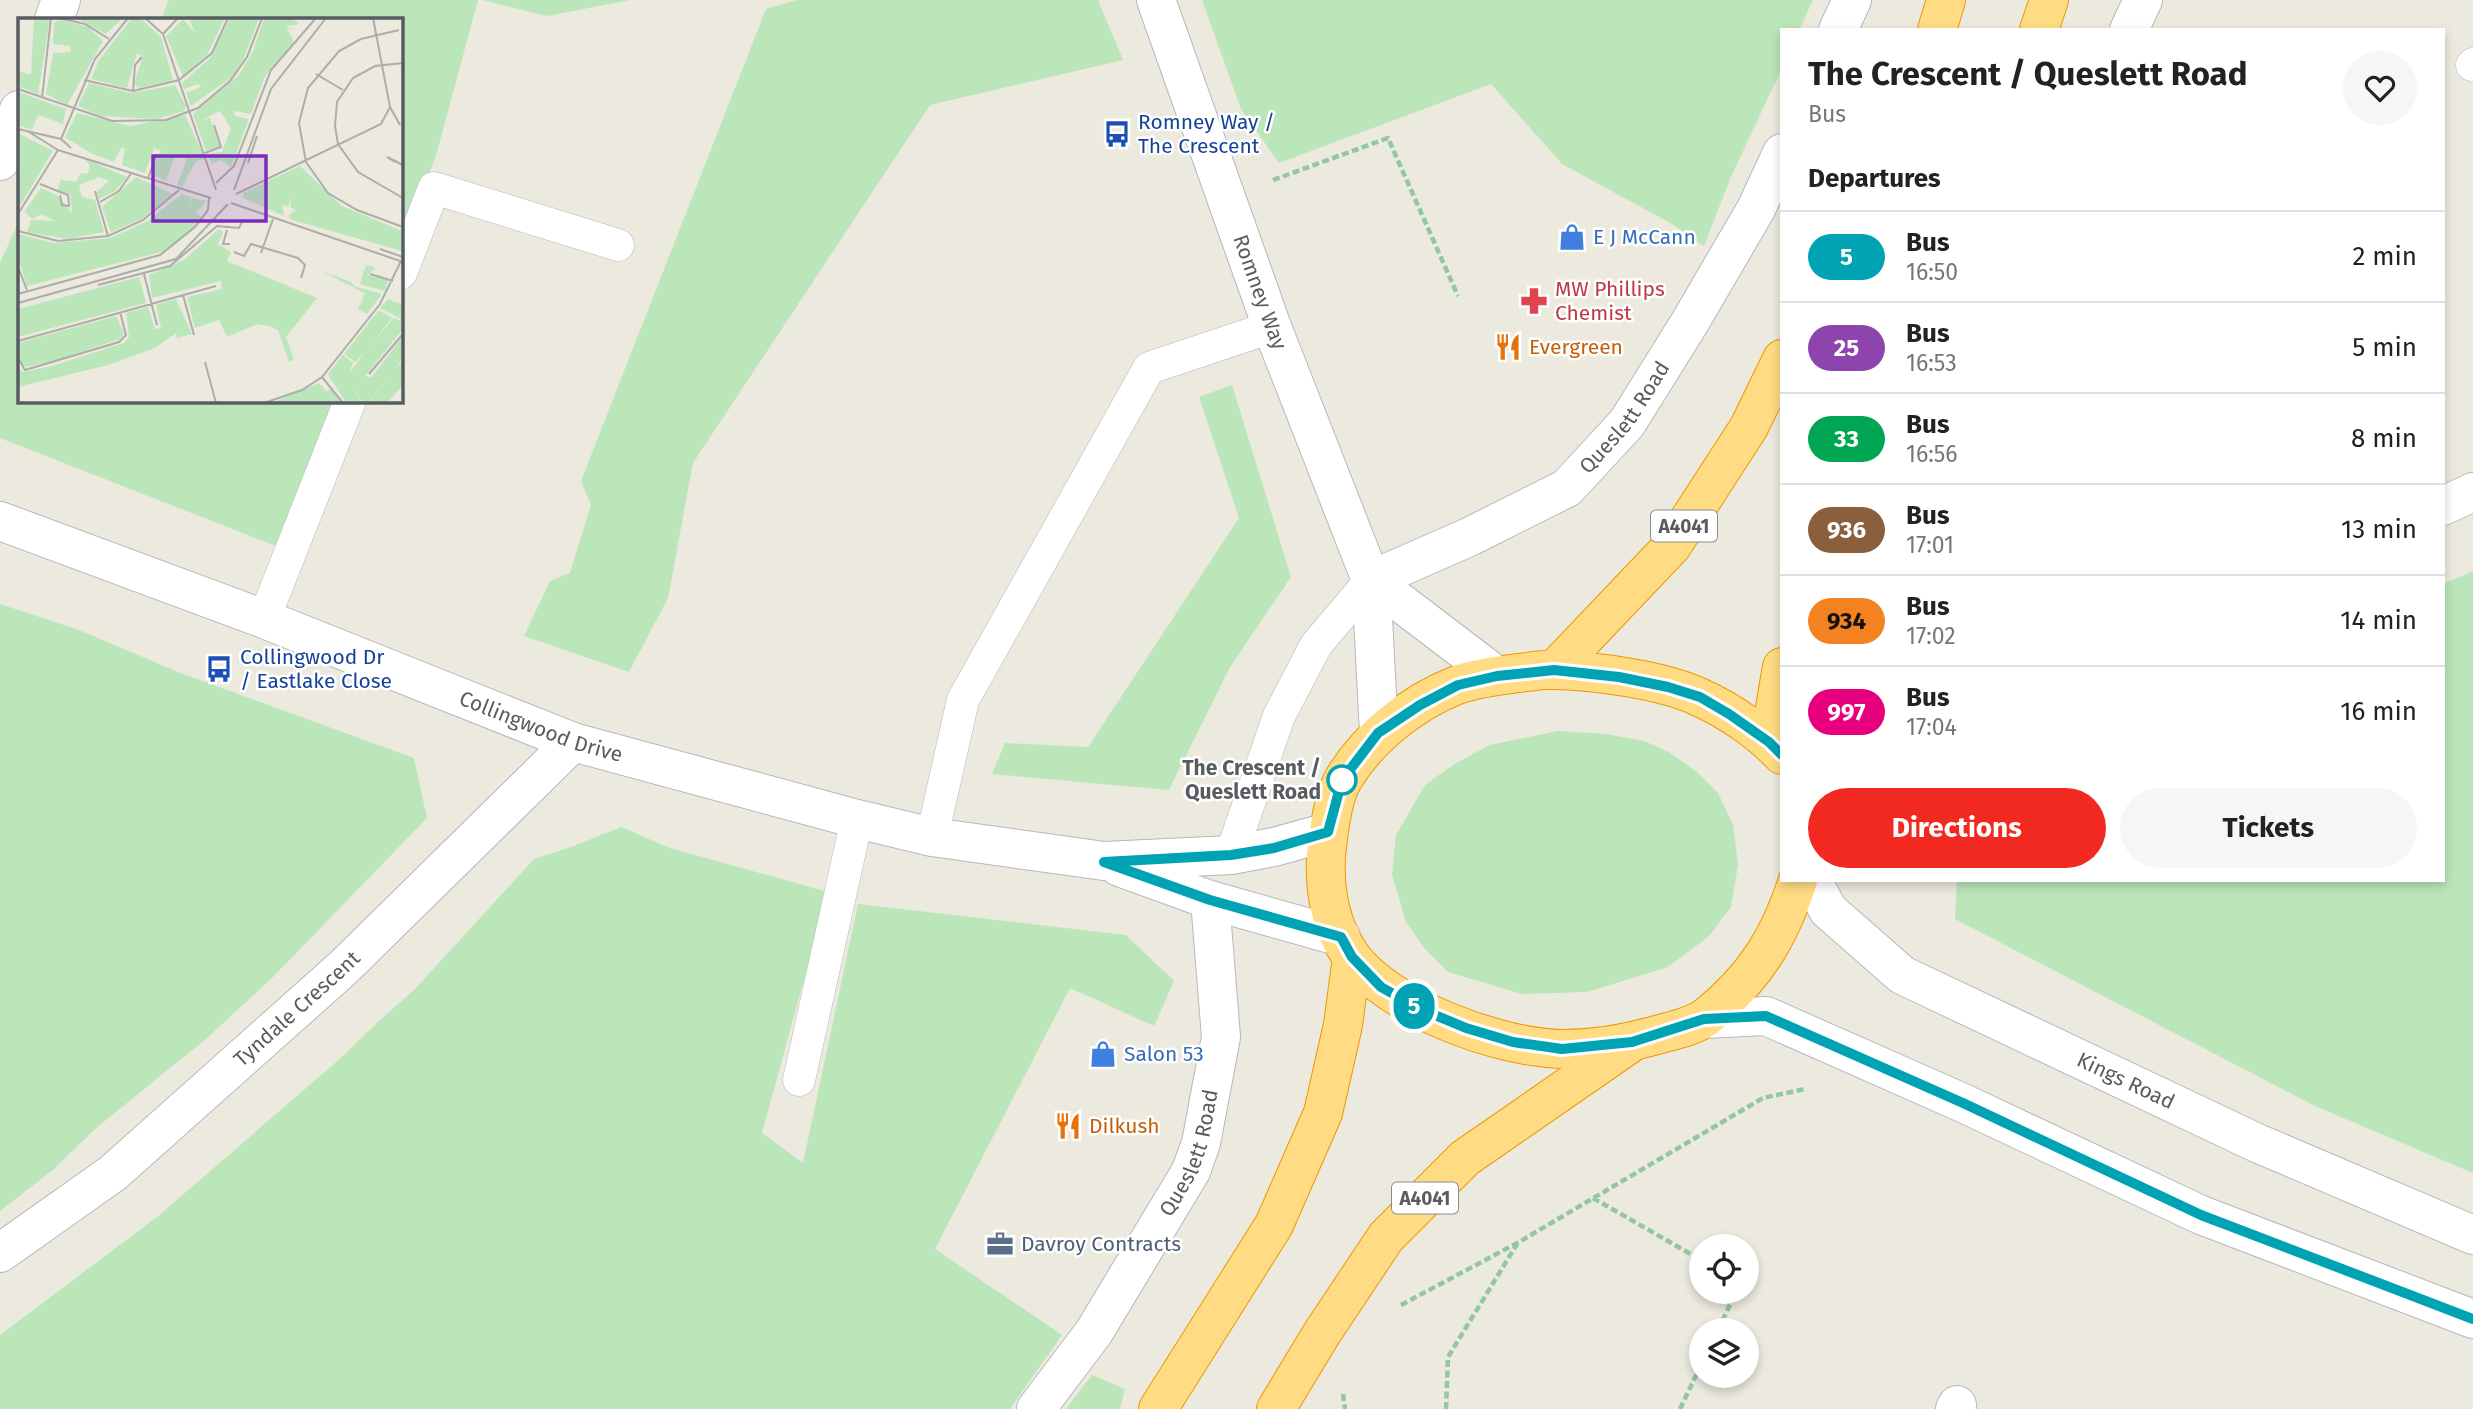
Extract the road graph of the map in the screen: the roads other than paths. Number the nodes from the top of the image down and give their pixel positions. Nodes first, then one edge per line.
1 (61, 0) edge
2 (1156, 0) edge
3 (1852, 0) edge
4 (1946, 0) edge
5 (2049, 0) edge
6 (2143, 0) edge
7 (54, 18) edge
8 (1839, 28) edge
9 (1938, 28) edge
10 (2040, 28) edge
11 (2130, 28) edge
12 (18, 113) edge
13 (1780, 157) edge
14 (0, 161) edge
15 (618, 245) dead end
16 (402, 270) edge
17 (1272, 327) junction
18 (1780, 363) edge
19 (350, 402) edge
20 (2473, 492) edge
21 (2445, 505) edge
22 (0, 521) edge
23 (1371, 580) junction
24 (264, 619) junction
25 (1554, 670) junction
26 (1497, 676) junction
27 (1780, 690) edge
28 (1378, 733) junction
29 (573, 742) junction
30 (1775, 748) edge
31 (857, 819) junction
32 (1328, 832) junction
33 (932, 837) junction
34 (1231, 855) junction
35 (1104, 862) junction
36 (1797, 882) edge
37 (1813, 882) edge
38 (1210, 900) junction
39 (1346, 947) junction
40 (1704, 1019) junction
41 (1632, 1042) junction
42 (799, 1080) dead end
43 (2473, 1235) edge
44 (0, 1253) edge
45 (2473, 1319) edge
46 (1173, 1404) edge
47 (1036, 1409) edge
48 (1276, 1409) edge

1 - 7 street
2 - 17 street, Romney Way
3 - 8 street
4 - 9 highway
5 - 10 highway
6 - 11 street
12 - 14 street
13 - 23 street, Queslett Road
15 - 16 lane
17 - 23 street, Romney Way
17 - 33 lane
18 - 25 highway, A4041
19 - 24 lane
20 - 21 street
22 - 24 street, Collingwood Drive
23 - 26 street
23 - 28 street, Romney Way
23 - 34 lane
24 - 29 street, Collingwood Drive
25 - 26 highway
25 - 30 highway
26 - 28 highway
27 - 30 highway
28 - 32 highway
29 - 31 street, Collingwood Drive
29 - 44 street, Tyndale Crescent
31 - 33 street, Collingwood Drive
31 - 42 lane
32 - 34 street, Collingwood Drive
32 - 39 highway
33 - 35 street, Collingwood Drive
34 - 35 street, Collingwood Drive
35 - 38 street, Collingwood Drive
36 - 40 highway
37 - 43 street, Kings Road
38 - 39 street, Collingwood Drive
38 - 47 street, Queslett Road
39 - 41 highway
39 - 46 highway
40 - 41 highway
40 - 45 street
41 - 48 highway, A4041

